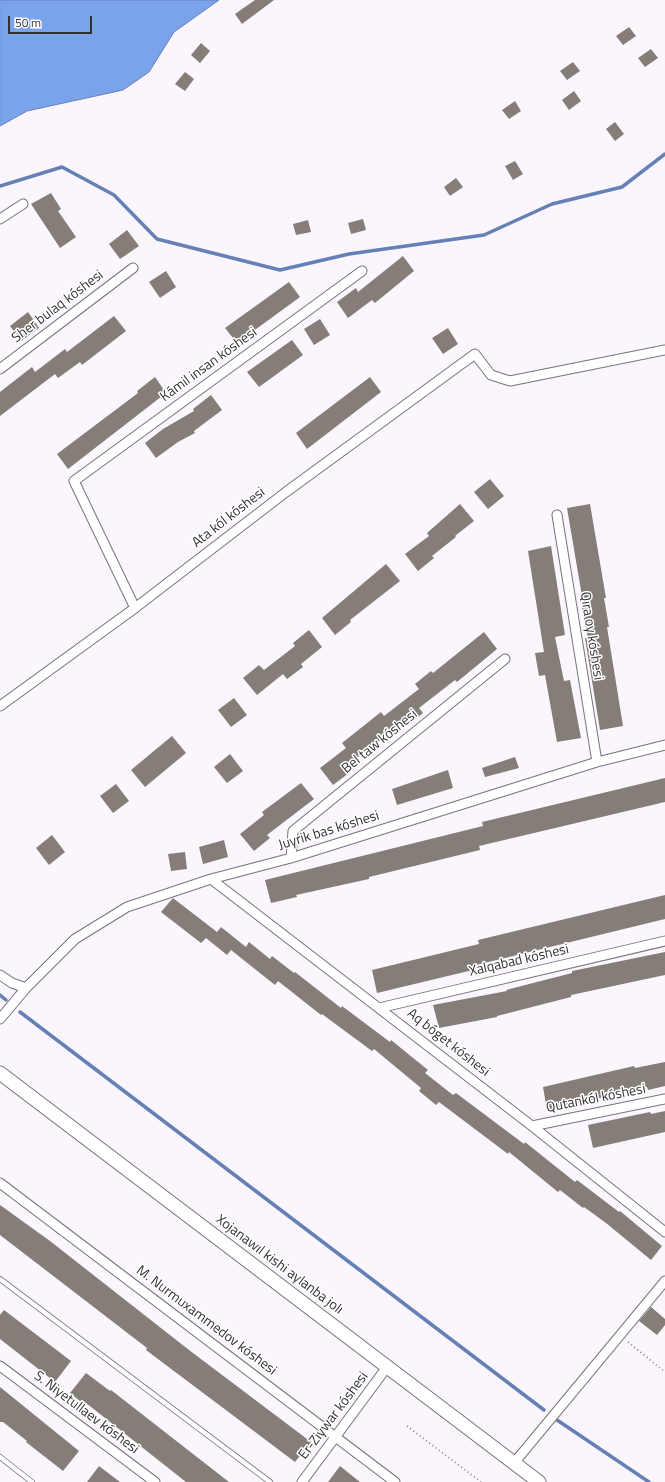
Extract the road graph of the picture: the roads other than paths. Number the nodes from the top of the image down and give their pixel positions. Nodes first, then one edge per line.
1 (22, 204) dead end
2 (0, 219) edge
3 (132, 268) dead end
4 (362, 271) dead end
5 (665, 350) edge
6 (0, 369) edge
7 (557, 515) dead end
8 (135, 608) junction
9 (505, 659) dead end
10 (0, 706) edge
11 (665, 745) edge
12 (597, 762) junction
13 (291, 858) junction
14 (211, 879) junction
15 (665, 941) edge
16 (0, 974) edge
17 (26, 988) junction
18 (379, 1008) junction
19 (0, 1019) edge
20 (0, 1073) edge
21 (665, 1099) edge
22 (532, 1126) junction
23 (0, 1183) edge
24 (665, 1232) edge
25 (0, 1279) edge
26 (665, 1281) edge
27 (0, 1366) edge
28 (388, 1367) junction
29 (336, 1437) junction
30 (0, 1457) edge
31 (514, 1463) junction
32 (32, 1482) edge
33 (155, 1482) edge
34 (270, 1482) edge
35 (302, 1482) edge
36 (395, 1482) edge
37 (538, 1482) edge

1 - 2 street
3 - 6 street, Sher bulaq kóshesi
4 - 8 street, Kámil insan kóshesi
5 - 8 street, Ata kól kóshesi
7 - 12 street, Qıra oy kóshesi
8 - 10 street, Ata kól kóshesi
9 - 13 street, Bel taw kóshesi
11 - 12 street, Juyrik bas kóshesi
12 - 13 street, Juyrik bas kóshesi
13 - 14 street, Juyrik bas kóshesi
14 - 17 street, Juyrik bas kóshesi
14 - 18 street, Aq bóget kóshesi
15 - 18 street, Xalqabad kóshesi
16 - 17 street
17 - 19 street, Juyrik bas kóshesi
18 - 22 street, Aq bóget kóshesi
20 - 28 main road, Xojanawıl kishi aylanba jolı
21 - 22 street, Qutankól kóshesi
22 - 24 street, Aq bóget kóshesi
23 - 29 street, M. Nurmuxammedov kóshesi
25 - 34 lane
26 - 31 street
27 - 33 street, S. Niyetullaev kóshesi
28 - 29 street, Er-Ziywar kóshesi
28 - 31 main road, Xojanawıl kishi aylanba jolı
29 - 35 street, Er-Ziywar kóshesi
29 - 36 street, M. Nurmuxammedov kóshesi
30 - 32 lane
31 - 37 main road, Xojanawıl kishi aylanba jolı

